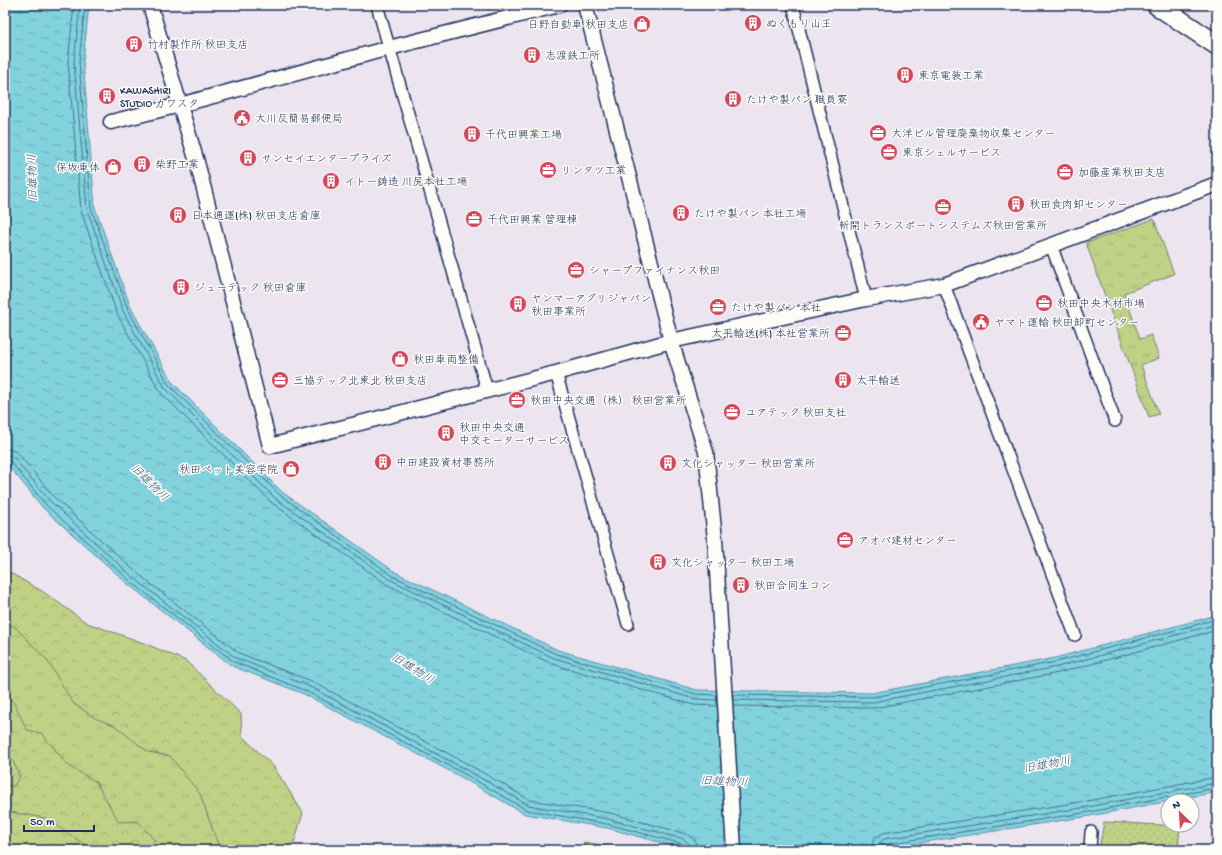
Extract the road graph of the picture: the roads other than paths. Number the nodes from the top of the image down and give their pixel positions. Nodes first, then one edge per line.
1 (150, 5) edge
2 (377, 5) edge
3 (559, 5) edge
4 (585, 5) edge
5 (793, 5) edge
6 (1157, 5) edge
7 (1179, 5) edge
8 (1217, 30) edge
9 (1217, 45) edge
10 (389, 48) junction
11 (180, 105) junction
12 (111, 122) dead end
13 (1217, 184) edge
14 (1051, 245) junction
15 (944, 285) junction
16 (866, 299) junction
17 (671, 341) junction
18 (556, 373) junction
19 (487, 390) junction
20 (1115, 421) dead end
21 (628, 624) dead end
22 (1075, 635) dead end
23 (1091, 832) dead end
24 (734, 850) edge
25 (1090, 850) edge

1 - 11 street
2 - 10 street
3 - 10 street
4 - 17 street
5 - 16 street
6 - 9 highway
7 - 8 highway
10 - 11 street
10 - 19 street
11 - 12 street
11 - 19 street
13 - 14 street
14 - 15 street
14 - 20 street
15 - 16 street
15 - 22 street
16 - 17 street
17 - 18 street
17 - 24 street
18 - 19 street
18 - 21 street
23 - 25 street

